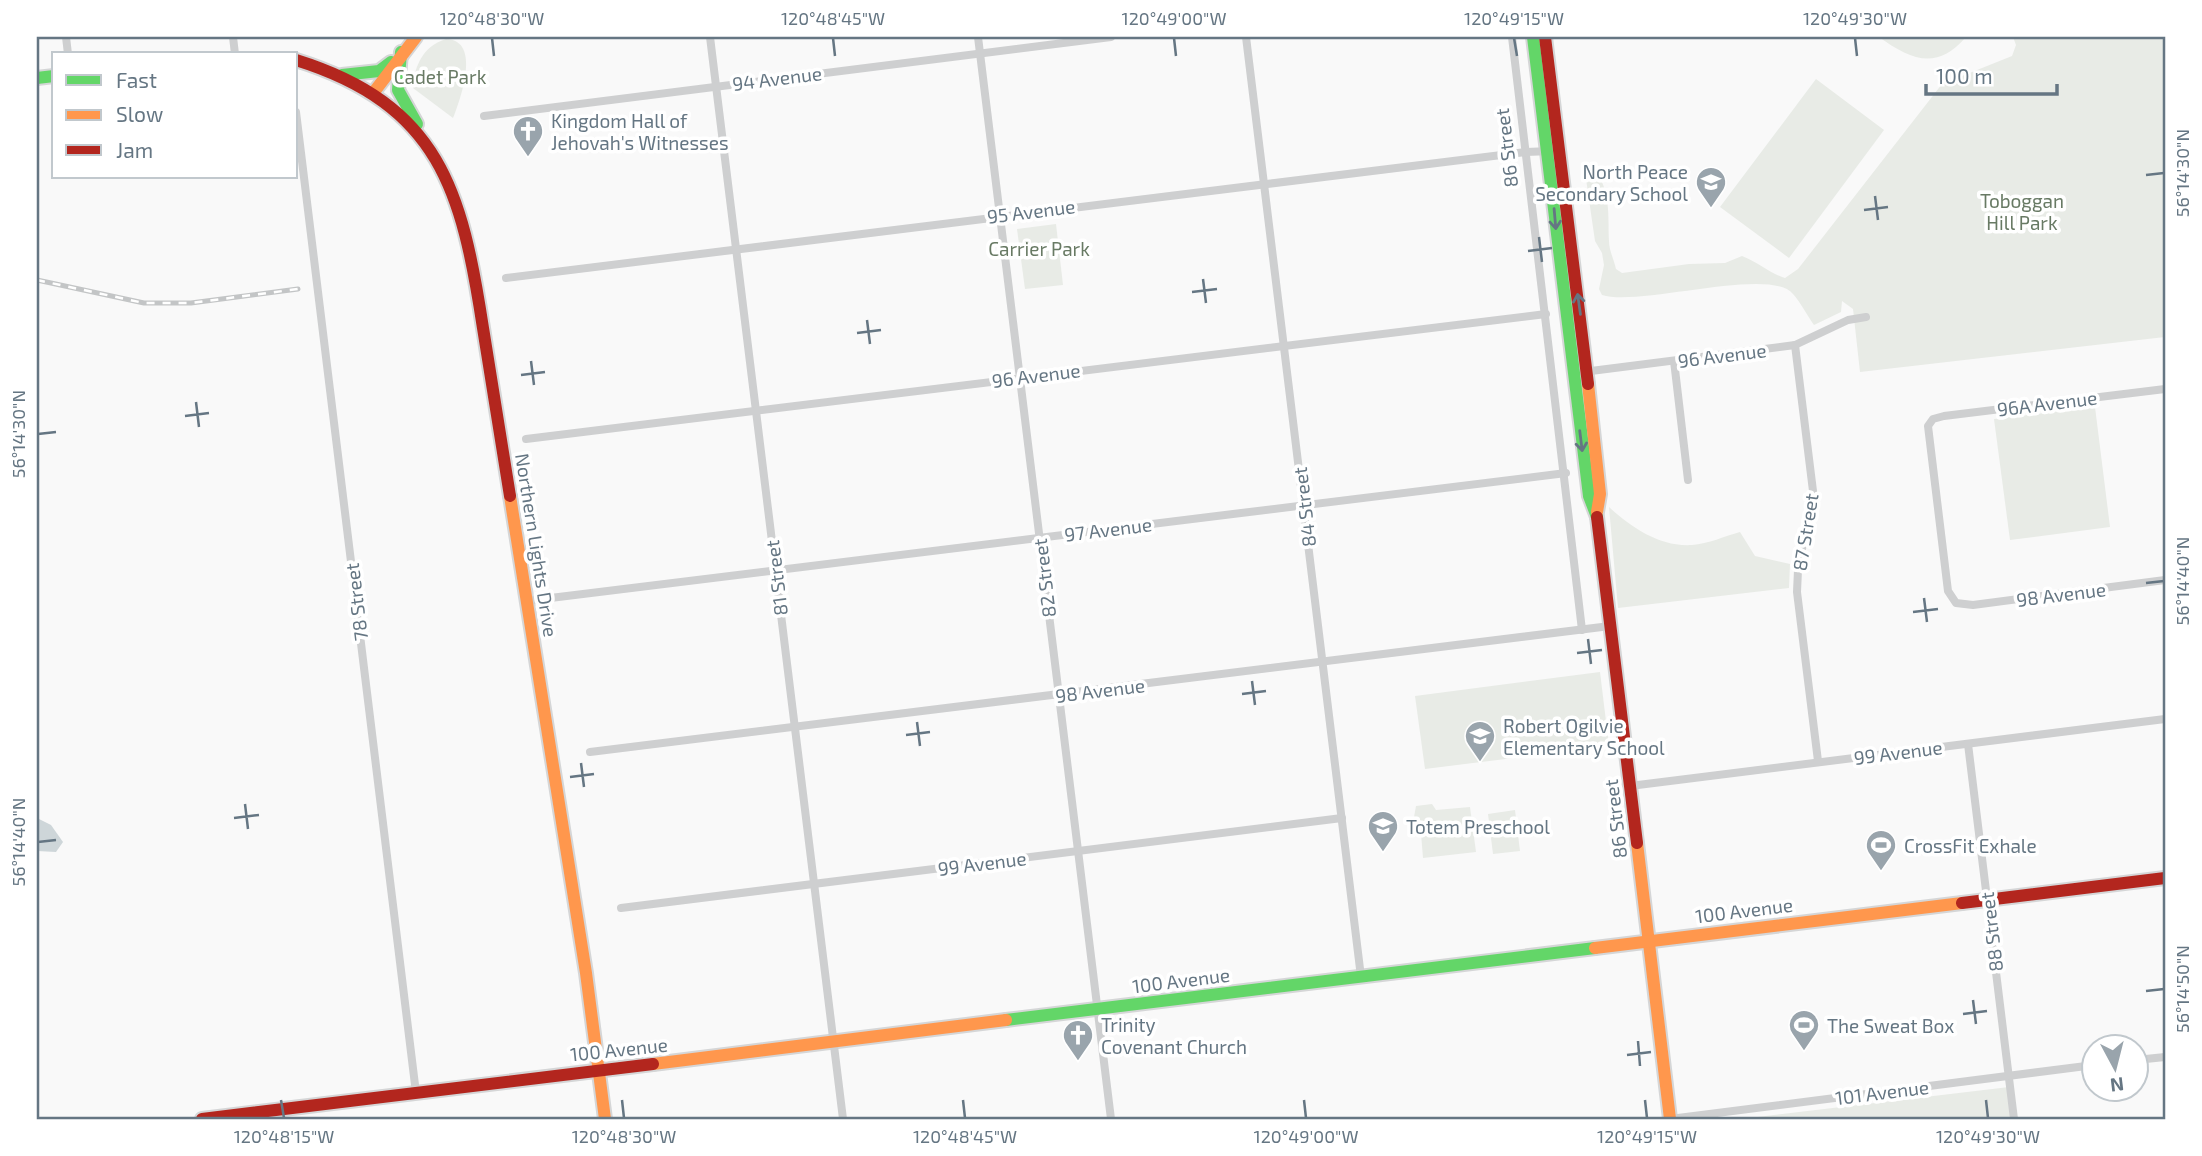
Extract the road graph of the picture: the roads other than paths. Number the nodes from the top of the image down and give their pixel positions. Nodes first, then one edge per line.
1 (416, 37) edge
2 (710, 37) edge
3 (978, 37) edge
4 (1111, 37) edge
5 (1246, 37) edge
6 (1512, 37) edge
7 (1533, 37) edge
8 (1545, 37) edge
9 (401, 52) junction
10 (979, 53) junction
11 (298, 61) edge
12 (342, 75) junction
13 (716, 86) junction
14 (374, 92) junction
15 (484, 116) dead end
16 (298, 128) edge
17 (430, 147) junction
18 (1525, 152) junction
19 (1553, 152) junction
20 (1264, 183) junction
21 (999, 215) junction
22 (736, 248) junction
23 (506, 278) dead end
24 (1546, 314) junction
25 (1866, 317) dead end
26 (1283, 345) junction
27 (1796, 345) junction
28 (1674, 361) junction
29 (1589, 372) junction
30 (1572, 373) junction
31 (1020, 377) junction
32 (2165, 389) edge
33 (756, 410) junction
34 (526, 439) dead end
35 (1566, 473) junction
36 (1688, 480) dead end
37 (1304, 505) junction
38 (1597, 513) junction
39 (1039, 538) junction
40 (775, 569) junction
41 (2165, 580) edge
42 (526, 601) junction
43 (1956, 603) joint
44 (1610, 626) junction
45 (1582, 630) junction
46 (1323, 662) junction
47 (1058, 695) junction
48 (2165, 719) edge
49 (795, 727) junction
50 (1968, 744) junction
51 (590, 751) dead end
52 (1818, 761) junction
53 (1630, 786) junction
54 (1342, 818) junction
55 (1078, 851) junction
56 (2165, 878) edge
57 (814, 884) junction
58 (1987, 900) junction
59 (621, 908) dead end
60 (1648, 942) junction
61 (1361, 977) junction
62 (1097, 1010) junction
63 (833, 1043) junction
64 (2080, 1067) edge
65 (599, 1071) junction
66 (2008, 1076) junction
67 (416, 1093) junction
68 (202, 1119) edge
69 (605, 1119) edge
70 (843, 1119) edge
71 (1111, 1119) edge
72 (1670, 1119) edge
73 (2014, 1119) edge

1 - 9 main road
2 - 13 street, 81 Street
3 - 10 street, 82 Street
4 - 10 street, 94 Avenue
5 - 20 street, 84 Street
6 - 18 street, 86 Street
7 - 19 main road, 86 Street
8 - 19 main road, 86 Street
9 - 12 main road
9 - 14 main road
9 - 17 main road
10 - 13 street, 94 Avenue
10 - 21 street, 82 Street
11 - 12 main road, Northern Lights Drive
12 - 14 main road, Northern Lights Drive
13 - 15 street, 94 Avenue
13 - 22 street, 81 Street
14 - 17 main road, Northern Lights Drive
16 - 67 street, 78 Street
17 - 42 main road, Northern Lights Drive
18 - 19 street, 95 Avenue
18 - 20 street, 95 Avenue
18 - 24 street, 86 Street
29 -> 19 main road, 86 Street
19 -> 30 main road, 86 Street
20 - 21 street, 95 Avenue
20 - 26 street, 84 Street
21 - 22 street, 95 Avenue
21 - 31 street, 82 Street
22 - 23 street, 95 Avenue
22 - 33 street, 81 Street
24 - 26 street, 96 Avenue
24 - 35 street, 86 Street
25 - 27 street, 96 Avenue
26 - 31 street, 96 Avenue
26 - 37 street, 84 Street
27 - 28 street, 96 Avenue
27 - 52 street, 87 Street
28 - 29 street, 96 Avenue
28 - 36 street
29 - 30 street, 96 Avenue
29 - 38 main road, 86 Street
30 -> 38 main road, 86 Street
31 - 33 street, 96 Avenue
31 - 39 street, 82 Street
32 - 43 street, 96A Avenue
33 - 34 street, 96 Avenue
33 - 40 street, 81 Street
35 - 37 street, 97 Avenue
35 - 45 street, 86 Street
37 - 39 street, 97 Avenue
37 - 46 street, 84 Street
38 - 44 main road, 86 Street
39 - 40 street, 97 Avenue
39 - 47 street, 82 Street
40 - 42 street, 97 Avenue
40 - 49 street, 81 Street
41 - 43 street, 98 Avenue
42 - 65 main road, Northern Lights Drive
44 - 45 street, 98 Avenue
44 - 53 main road, 86 Street
45 - 46 street, 98 Avenue
46 - 47 street, 98 Avenue
46 - 54 street, 84 Street
47 - 49 street, 98 Avenue
47 - 55 street, 82 Street
48 - 50 street, 99 Avenue
49 - 51 street, 98 Avenue
49 - 57 street, 81 Street
50 - 52 street, 99 Avenue
50 - 58 street, 88 Street
52 - 53 street, 99 Avenue
53 - 60 main road, 86 Street
54 - 55 street, 99 Avenue
54 - 61 street, 84 Street
55 - 57 street, 99 Avenue
55 - 62 street, 82 Street
56 - 58 main road, 100 Avenue
57 - 59 street, 99 Avenue
57 - 63 street, 81 Street
58 - 60 main road, 100 Avenue
58 - 66 street, 88 Street
60 - 61 main road, 100 Avenue
60 - 72 main road, 86 Street
61 - 62 main road, 100 Avenue
62 - 63 main road, 100 Avenue
62 - 71 street, 82 Street
63 - 65 main road, 100 Avenue
63 - 70 street, 81 Street
64 - 66 street, 101 Avenue
65 - 67 main road, 100 Avenue
65 - 69 main road, Northern Lights Drive
66 - 72 street, 101 Avenue
66 - 73 street, 88 Street
67 - 68 main road, 100 Avenue

